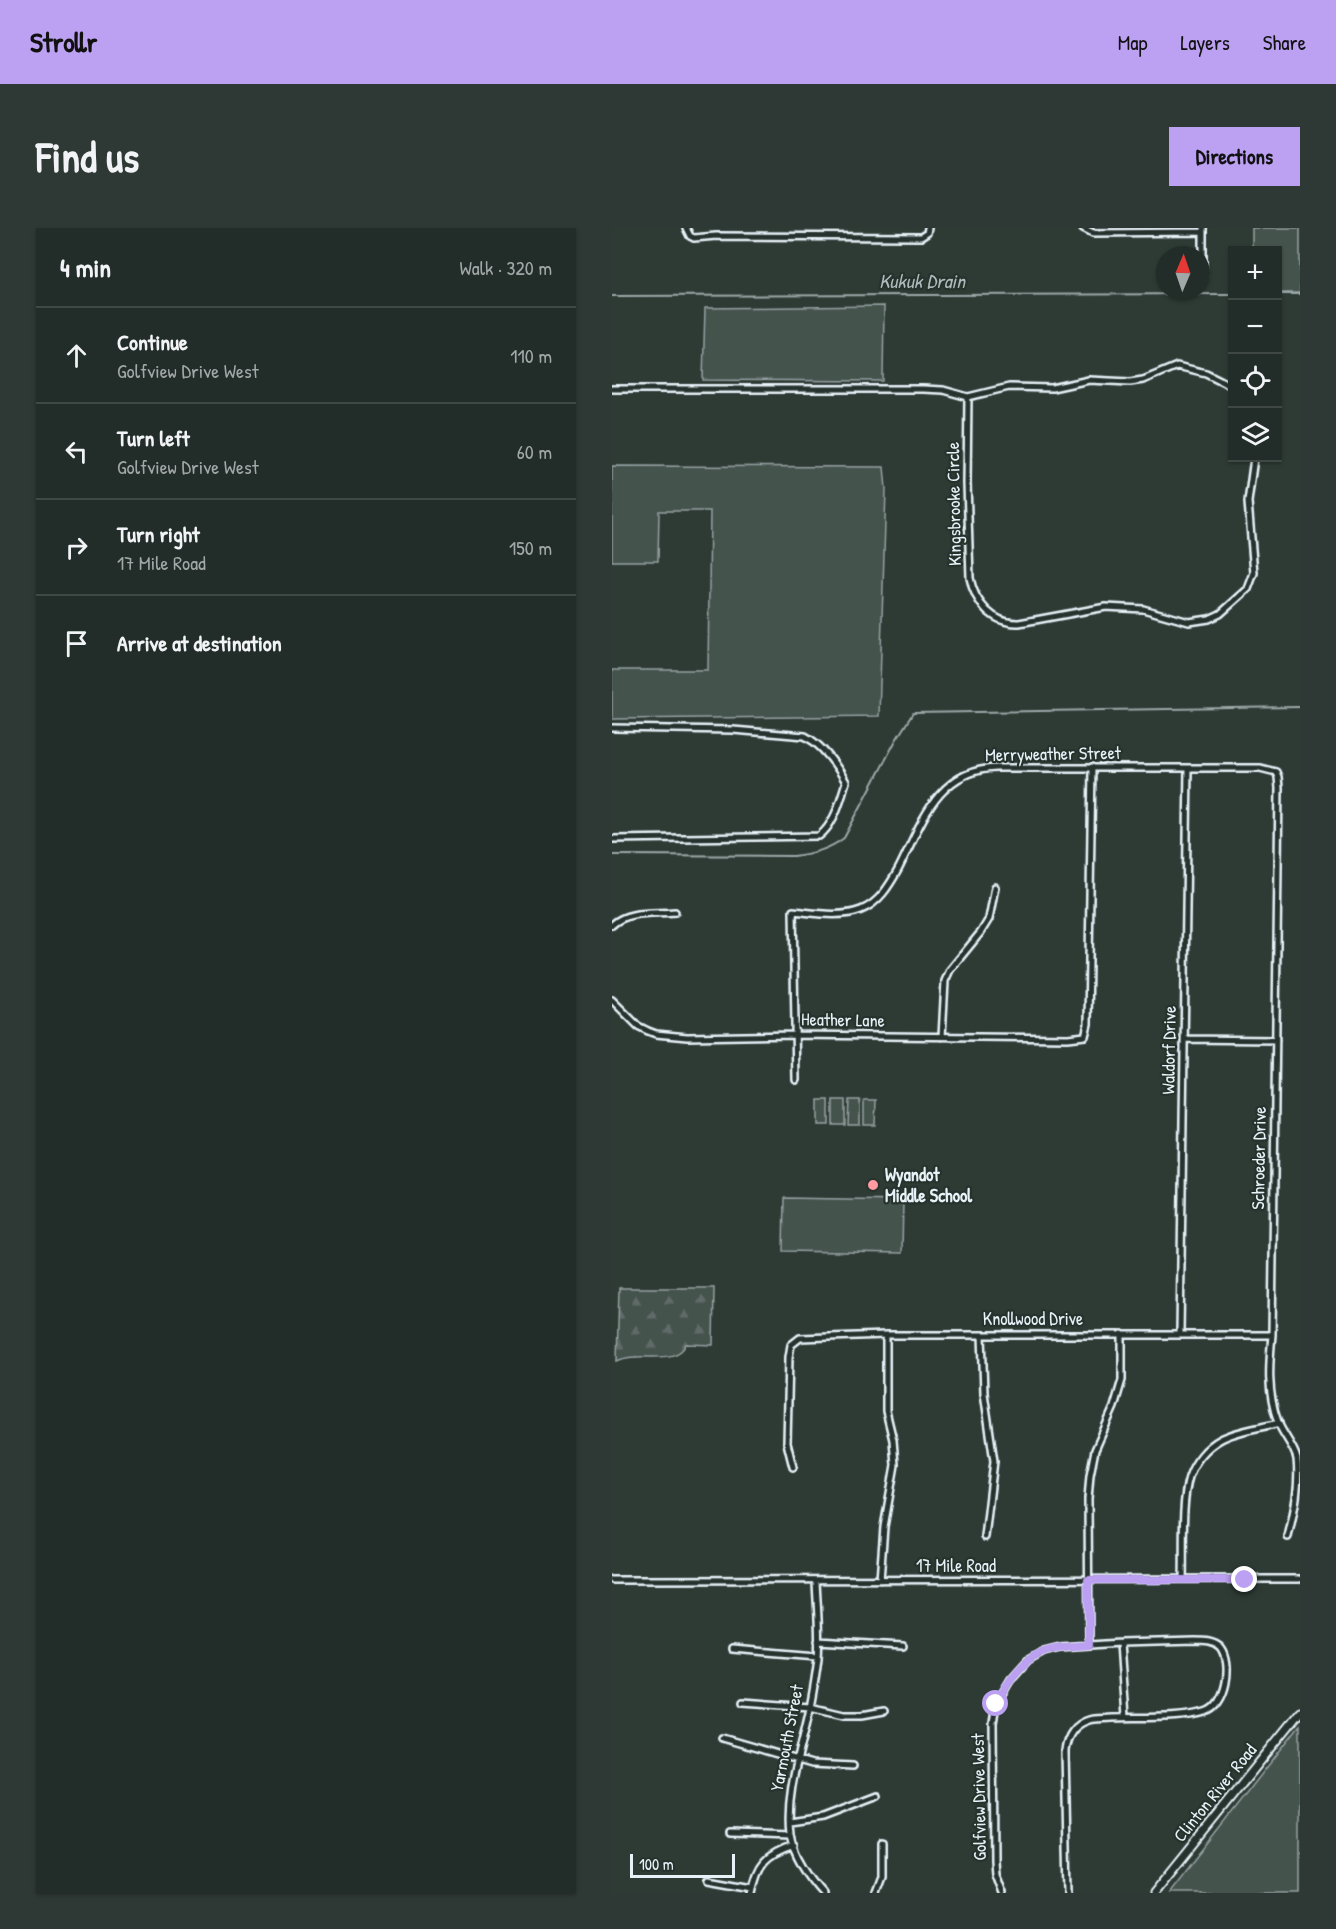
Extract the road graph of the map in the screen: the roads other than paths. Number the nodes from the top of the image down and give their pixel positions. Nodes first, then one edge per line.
1 (686, 228) edge
2 (928, 228) edge
3 (1083, 228) edge
4 (1203, 230) edge
5 (1203, 246) edge
6 (1228, 384) edge
7 (612, 389) edge
8 (968, 397) junction
9 (1253, 462) edge
10 (612, 728) edge
11 (1092, 768) junction
12 (1188, 768) junction
13 (1276, 772) joint
14 (612, 838) edge
15 (994, 887) dead end
16 (675, 912) dead end
17 (612, 925) edge
18 (612, 1000) edge
19 (795, 1035) junction
20 (942, 1037) junction
21 (1184, 1040) junction
22 (1276, 1040) junction
23 (796, 1080) dead end
24 (1122, 1334) junction
25 (1180, 1334) junction
26 (886, 1335) junction
27 (982, 1335) junction
28 (1272, 1335) junction
29 (1279, 1423) junction
30 (793, 1467) dead end
31 (985, 1537) dead end
32 (1288, 1537) dead end
33 (1183, 1579) junction
34 (1300, 1579) edge
35 (612, 1580) edge
36 (880, 1580) junction
37 (1088, 1580) junction
38 (816, 1581) junction
39 (818, 1641) junction
40 (1120, 1643) junction
41 (1089, 1645) junction
42 (903, 1646) dead end
43 (732, 1649) dead end
44 (818, 1656) junction
45 (743, 1702) dead end
46 (810, 1707) junction
47 (884, 1711) dead end
48 (1300, 1712) edge
49 (1125, 1717) junction
50 (722, 1738) dead end
51 (798, 1760) junction
52 (853, 1766) dead end
53 (878, 1796) dead end
54 (790, 1822) junction
55 (730, 1834) dead end
56 (790, 1836) junction
57 (882, 1844) dead end
58 (794, 1845) junction
59 (709, 1879) dead end
60 (752, 1890) edge
61 (823, 1893) edge
62 (876, 1893) edge
63 (1002, 1893) edge
64 (1068, 1893) edge
65 (1154, 1893) edge

1 - 2 street
3 - 4 street
4 - 5 street
6 - 8 street
7 - 8 street
8 - 9 street, Kingsbrooke Circle
10 - 14 street
11 - 12 street, Merryweather Street
11 - 19 street, Merryweather Street
11 - 20 street, Heather Lane
12 - 13 street, Merryweather Street
12 - 21 street, Waldorf Drive
13 - 22 street, Schroeder Drive
15 - 20 street
16 - 17 street
18 - 19 street, Heather Lane
19 - 20 street, Heather Lane
19 - 23 street
21 - 22 street
21 - 25 street, Waldorf Drive
22 - 28 street, Schroeder Drive
24 - 25 street, Knollwood Drive
24 - 27 street, Knollwood Drive
24 - 37 street
25 - 28 street, Knollwood Drive
26 - 27 street, Knollwood Drive
26 - 30 street, Knollwood Drive
26 - 36 street
27 - 31 street
28 - 29 street, Schroeder Drive
29 - 32 street, Schroeder Drive
29 - 33 street
33 - 34 street, 17 Mile Road
33 - 37 street, 17 Mile Road
35 - 38 street, 17 Mile Road
36 - 37 street, 17 Mile Road
36 - 38 street, 17 Mile Road
37 - 41 street
38 - 39 street, Yarmouth Street
39 - 42 street
39 - 44 street, Yarmouth Street
40 - 41 street, Golfview Drive West
40 - 49 street
40 - 49 street, Golfview Drive West
41 - 63 street, Golfview Drive West
43 - 44 street
44 - 46 street, Yarmouth Street
45 - 46 street
46 - 47 street
46 - 51 street, Yarmouth Street
48 - 65 street, Clinton River Road
49 - 64 street, Golfview Drive West
50 - 51 street
51 - 52 street
51 - 54 street, Yarmouth Street
53 - 54 street
54 - 56 street, Yarmouth Street
55 - 56 street
56 - 58 street, Yarmouth Street
57 - 62 street
58 - 60 street
58 - 61 street, Yarmouth Street
59 - 60 street

